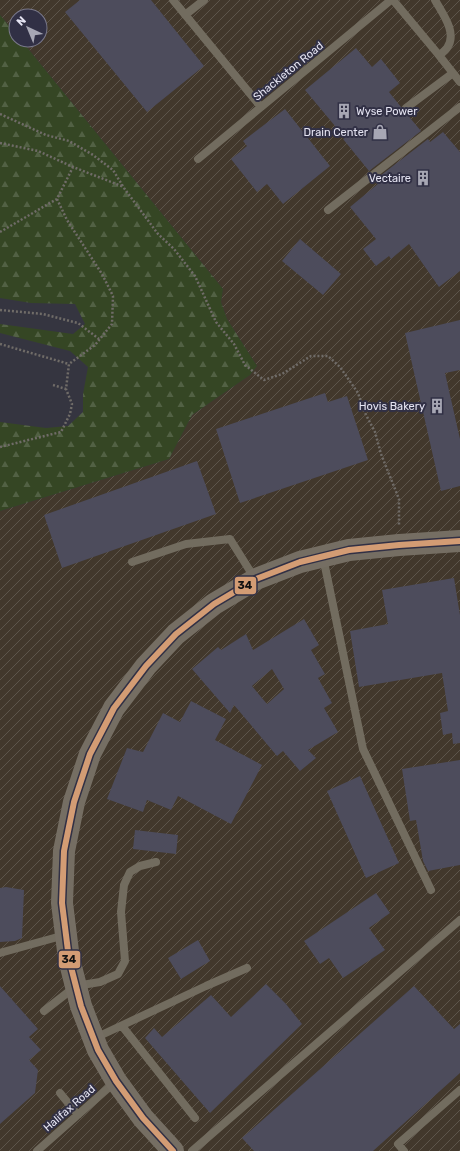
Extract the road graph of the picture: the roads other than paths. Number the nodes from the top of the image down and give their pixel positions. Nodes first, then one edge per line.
1 (173, 0) edge
2 (204, 0) edge
3 (392, 0) edge
4 (435, 0) edge
5 (185, 15) junction
6 (440, 55) junction
7 (453, 73) junction
8 (460, 82) edge
9 (261, 107) junction
10 (460, 107) edge
11 (406, 108) dead end
12 (198, 159) dead end
13 (328, 210) dead end
14 (460, 541) edge
15 (322, 557) junction
16 (132, 562) dead end
17 (256, 579) junction
18 (156, 862) dead end
19 (431, 890) dead end
20 (460, 920) edge
21 (66, 935) junction
22 (0, 953) edge
23 (248, 968) dead end
24 (76, 986) junction
25 (44, 1011) dead end
26 (122, 1026) junction
27 (94, 1039) junction
28 (116, 1081) junction
29 (460, 1090) edge
30 (60, 1093) dead end
31 (78, 1115) junction
32 (195, 1118) dead end
33 (37, 1151) edge
34 (173, 1151) edge
35 (192, 1151) edge
36 (404, 1151) edge

1 - 5 lane
2 - 5 lane
3 - 6 lane
3 - 9 lane, Shackleton Road
4 - 6 lane
5 - 9 lane
6 - 7 lane
7 - 8 lane
7 - 11 lane
9 - 12 lane, Shackleton Road
10 - 13 lane
14 - 15 street
15 - 17 street
15 - 19 lane
16 - 17 lane
17 - 21 street
18 - 24 lane
20 - 35 lane
21 - 22 lane
21 - 24 street
23 - 26 lane
24 - 25 lane
24 - 27 street
26 - 27 lane
26 - 32 lane
27 - 28 street
28 - 31 lane, Halifax Road
28 - 34 street
29 - 36 lane
30 - 31 lane
31 - 33 lane, Halifax Road

